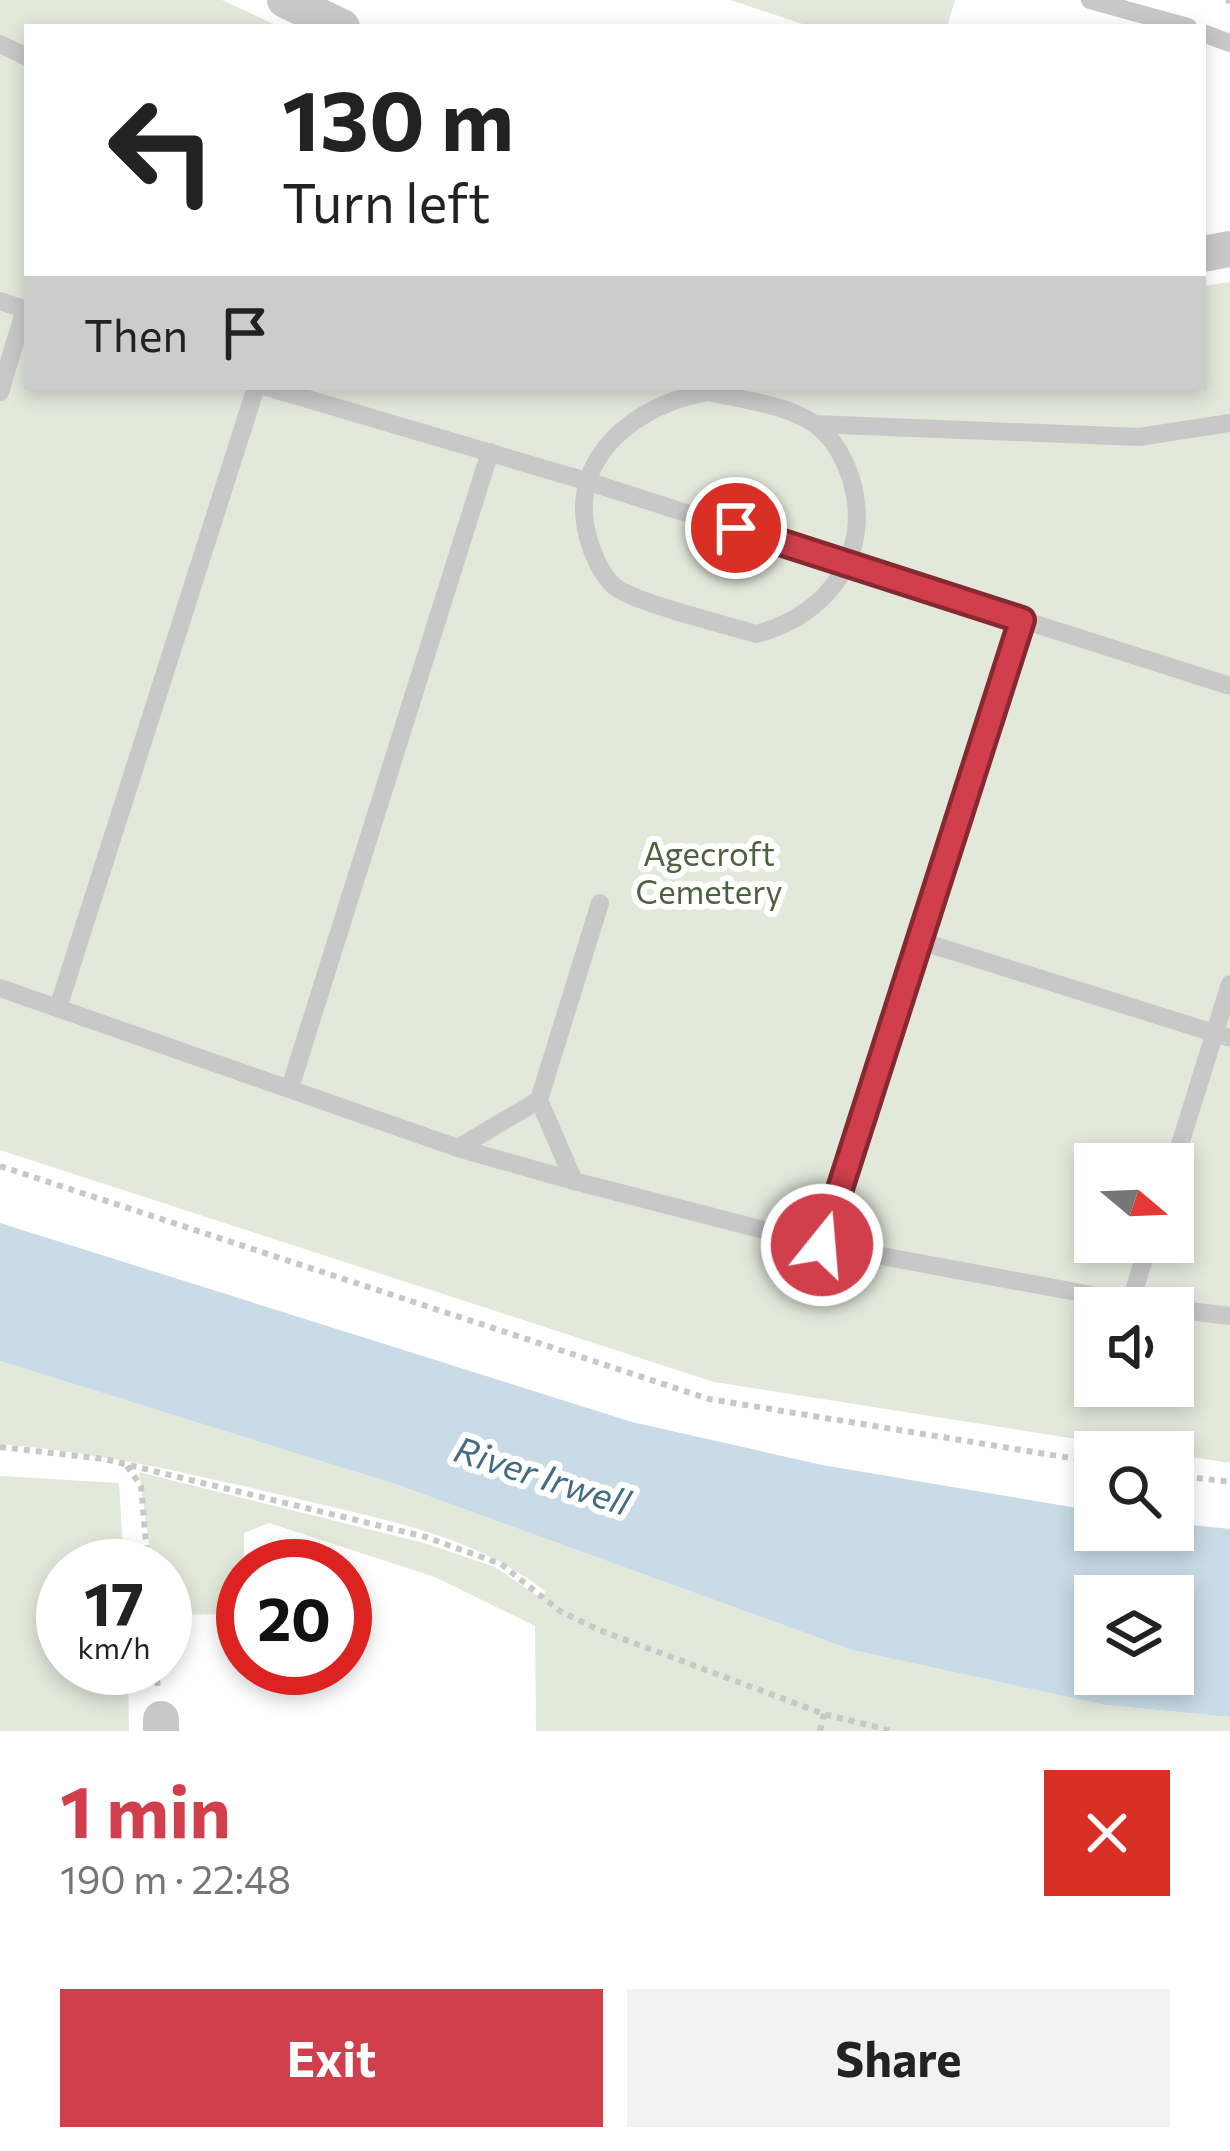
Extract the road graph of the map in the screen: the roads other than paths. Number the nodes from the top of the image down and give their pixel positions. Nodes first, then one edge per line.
1 (285, 0) edge
2 (1090, 0) edge
3 (336, 24) edge
4 (1177, 24) edge
5 (24, 316) edge
6 (255, 390) edge
7 (702, 390) edge
8 (709, 390) edge
9 (781, 390) edge
10 (0, 392) edge
11 (314, 395) edge
12 (782, 410) junction
13 (1230, 423) edge
14 (815, 424) junction
15 (490, 452) junction
16 (586, 481) junction
17 (849, 564) junction
18 (1022, 620) junction
19 (1230, 686) edge
20 (601, 903) dead end
21 (917, 940) junction
22 (1230, 984) edge
23 (0, 988) edge
24 (58, 1008) junction
25 (1222, 1036) edge
26 (290, 1088) junction
27 (538, 1100) junction
28 (1182, 1143) edge
29 (458, 1148) junction
30 (574, 1181) junction
31 (822, 1245) junction
32 (1074, 1293) edge
33 (1194, 1312) edge
34 (1230, 1316) edge

1 - 3 street
2 - 4 lane
5 - 10 lane
6 - 24 lane
7 - 16 lane
8 - 12 lane
9 - 12 lane
11 - 15 lane
12 - 14 lane
13 - 14 lane
14 - 17 lane
15 - 16 lane
15 - 26 lane
16 - 17 lane
16 - 17 lane
17 - 18 lane
18 - 19 lane
18 - 21 lane
20 - 27 lane
21 - 25 lane
21 - 31 lane
22 - 25 lane
23 - 24 lane
24 - 26 lane
25 - 28 lane
26 - 29 lane
27 - 29 lane
27 - 30 lane
29 - 30 lane
30 - 31 lane
31 - 32 lane
33 - 34 lane

